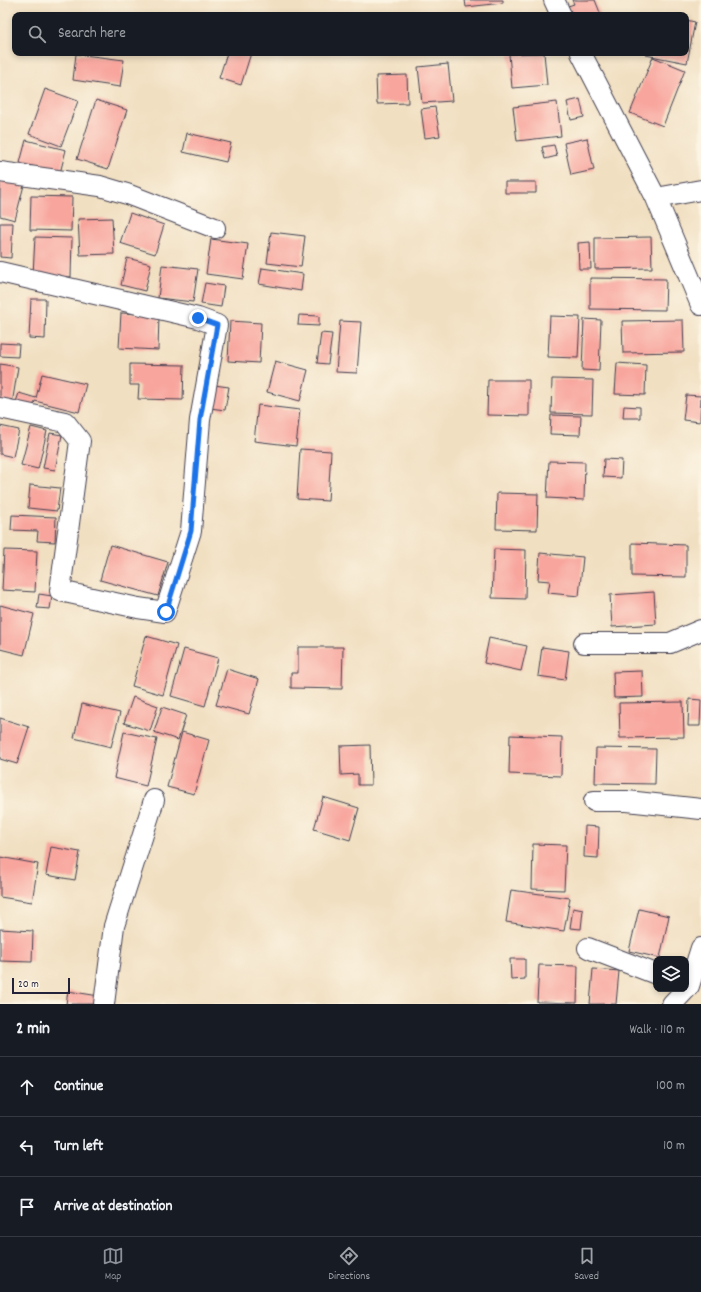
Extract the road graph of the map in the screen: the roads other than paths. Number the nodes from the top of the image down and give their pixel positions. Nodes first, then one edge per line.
1 (554, 0) edge
2 (560, 12) edge
3 (583, 56) edge
4 (0, 172) edge
5 (701, 190) edge
6 (656, 198) junction
7 (216, 228) dead end
8 (0, 272) edge
9 (701, 306) edge
10 (0, 408) edge
11 (701, 630) edge
12 (584, 643) dead end
13 (154, 800) dead end
14 (594, 801) dead end
15 (701, 809) edge
16 (588, 948) dead end
17 (701, 948) edge
18 (653, 973) edge
19 (689, 986) edge
20 (687, 992) edge
21 (104, 1004) edge
22 (672, 1004) edge

1 - 2 street
3 - 6 street
4 - 7 street
5 - 6 street
6 - 9 street
8 - 10 street
11 - 12 street
13 - 21 street
14 - 15 street
16 - 18 street
17 - 19 street
20 - 22 street

